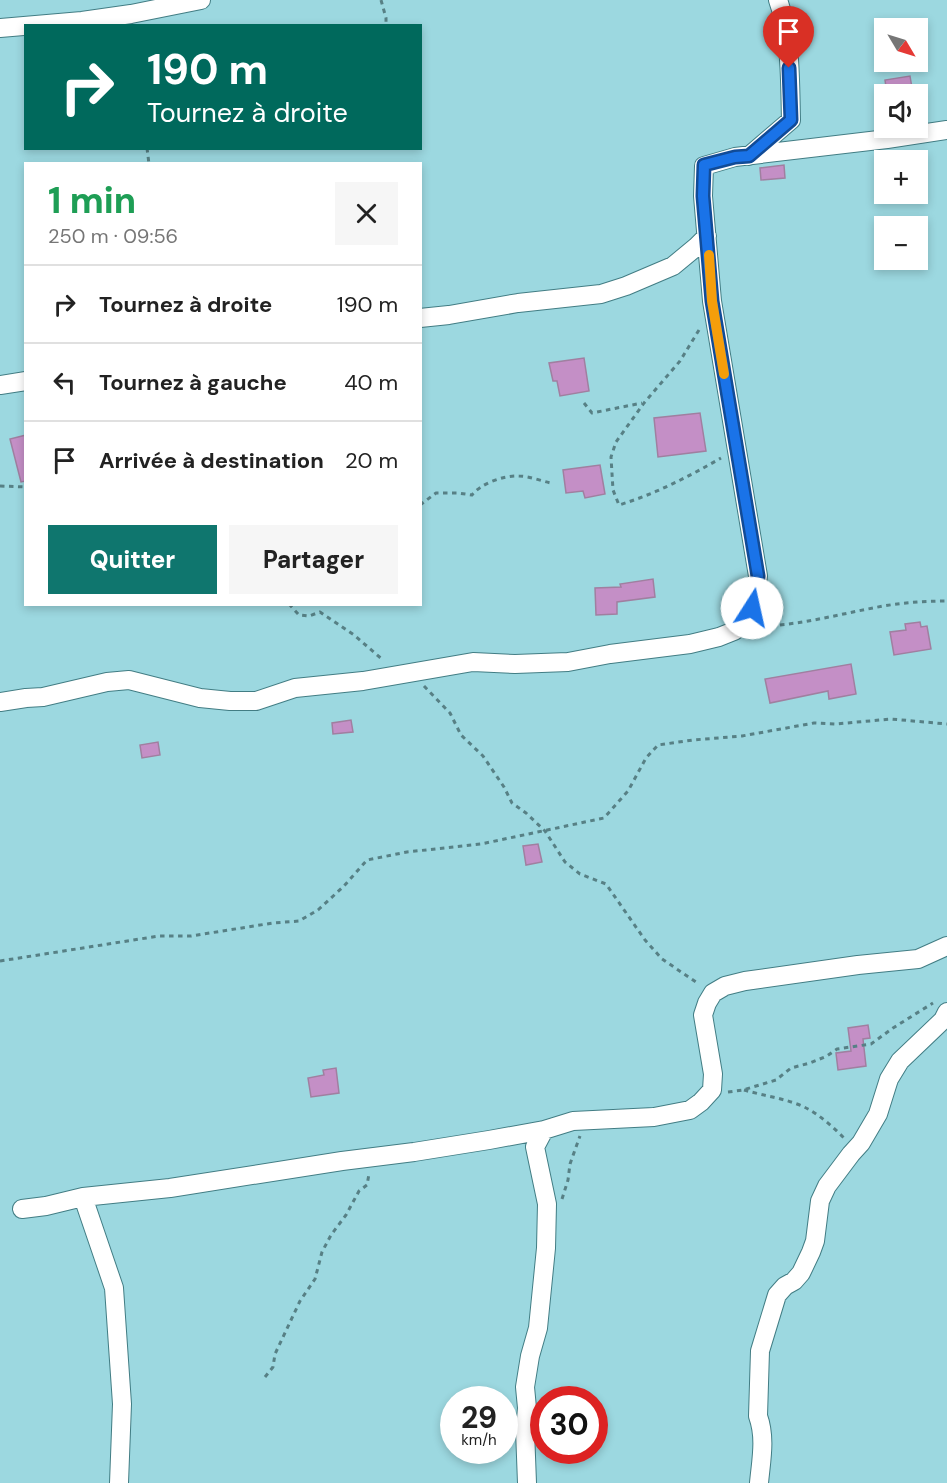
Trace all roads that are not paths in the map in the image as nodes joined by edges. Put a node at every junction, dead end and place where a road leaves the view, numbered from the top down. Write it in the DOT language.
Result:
graph roads {
  1 [pos="201,0"];
  2 [pos="778,0"];
  3 [pos="47,24"];
  4 [pos="24,26"];
  5 [pos="0,28"];
  6 [pos="947,130"];
  7 [pos="749,156"];
  8 [pos="707,236"];
  9 [pos="422,318"];
  10 [pos="24,381"];
  11 [pos="0,385"];
  12 [pos="0,702"];
  13 [pos="947,946"];
  14 [pos="941,1007"];
  15 [pos="544,1130"];
  16 [pos="83,1197"];
  17 [pos="22,1209"];
  18 [pos="119,1483"];
  19 [pos="527,1483"];
  20 [pos="759,1483"];
  1 -- 3 [label="street"];
  2 -- 7 [label="street"];
  4 -- 5 [label="street"];
  6 -- 7 [label="street"];
  7 -- 8 [label="street"];
  8 -- 9 [label="street"];
  8 -- 12 [label="street"];
  10 -- 11 [label="street"];
  13 -- 15 [label="street"];
  14 -- 20 [label="street"];
  15 -- 16 [label="street"];
  15 -- 19 [label="street"];
  16 -- 17 [label="street"];
  16 -- 18 [label="street"];
}
